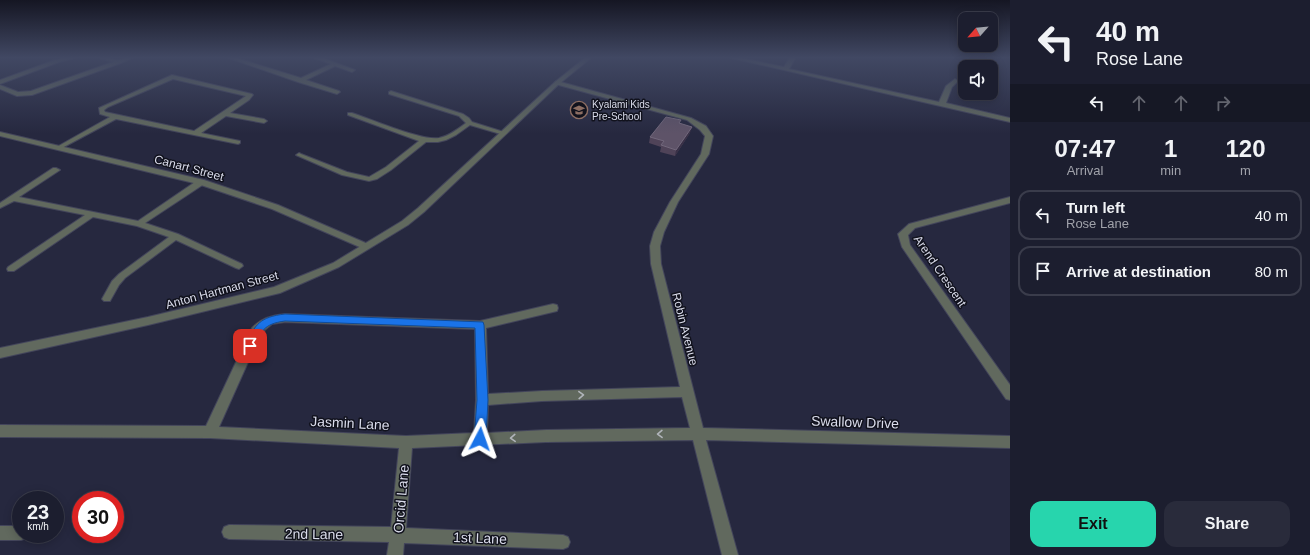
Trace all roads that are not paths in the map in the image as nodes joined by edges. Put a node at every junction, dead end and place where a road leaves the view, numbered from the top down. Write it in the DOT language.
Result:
graph roads {
  1 [pos="60,83"];
  2 [pos="159,83"];
  3 [pos="198,83"];
  4 [pos="306,83"];
  5 [pos="557,83"];
  6 [pos="848,83"];
  7 [pos="953,83"];
  8 [pos="0,87"];
  9 [pos="337,92"];
  10 [pos="391,93"];
  11 [pos="942,104"];
  12 [pos="226,114"];
  13 [pos="350,114"];
  14 [pos="115,117"];
  15 [pos="1010,120"];
  16 [pos="264,121"];
  17 [pos="469,123"];
  18 [pos="196,133"];
  19 [pos="504,133"];
  20 [pos="0,134"];
  21 [pos="424,140"];
  22 [pos="238,142"];
  23 [pos="58,148"];
  24 [pos="299,155"];
  25 [pos="56,170"];
  26 [pos="201,182"];
  27 [pos="12,198"];
  28 [pos="1010,200"];
  29 [pos="0,206"];
  30 [pos="92,214"];
  31 [pos="139,224"];
  32 [pos="175,236"];
  33 [pos="364,246"];
  34 [pos="239,266"];
  35 [pos="10,269"];
  36 [pos="107,299"];
  37 [pos="553,308"];
  38 [pos="480,325"];
  39 [pos="0,353"];
  40 [pos="687,392"];
  41 [pos="1010,395"];
  42 [pos="482,400"];
  43 [pos="0,431"];
  44 [pos="210,432"];
  45 [pos="699,434"];
  46 [pos="480,439"];
  47 [pos="406,442"];
  48 [pos="1010,442"];
  49 [pos="229,532"];
  50 [pos="0,533"];
  51 [pos="12,534"];
  52 [pos="398,535"];
  53 [pos="563,542"];
  54 [pos="395,555"];
  55 [pos="730,555"];
  1 -- 8 [label="lane"];
  2 -- 14 [label="lane"];
  3 -- 12 [label="lane"];
  4 -- 9 [label="lane"];
  5 -- 19 [label="street, Anton Hartman Street"];
  5 -- 40 [label="street, Robin Avenue"];
  6 -- 11 [label="street"];
  7 -- 11 [label="street"];
  10 -- 17 [label="lane"];
  11 -- 15 [label="street"];
  12 -- 16 [label="lane"];
  12 -- 18 [label="lane"];
  13 -- 21 [label="lane"];
  14 -- 18 [label="lane"];
  14 -- 23 [label="lane"];
  17 -- 19 [label="lane"];
  17 -- 21 [label="lane"];
  18 -- 22 [label="lane"];
  19 -- 33 [label="street, Anton Hartman Street"];
  20 -- 23 [label="street, Canart Street"];
  21 -- 24 [label="lane"];
  23 -- 26 [label="street, Canart Street"];
  25 -- 27 [label="lane"];
  26 -- 31 [label="lane"];
  26 -- 33 [label="street, Canart Street"];
  27 -- 29 [label="lane"];
  27 -- 30 [label="lane"];
  28 -- 41 [label="street, Arend Crescent"];
  30 -- 31 [label="lane"];
  30 -- 35 [label="lane"];
  31 -- 32 [label="lane"];
  32 -- 34 [label="lane"];
  32 -- 36 [label="lane"];
  33 -- 39 [label="street, Anton Hartman Street"];
  37 -- 38 [label="street"];
  38 -- 42 [label="street"];
  38 -- 44 [label="street"];
  42 -- 40 [label="street, one-way"];
  40 -- 45 [label="street, Robin Avenue"];
  42 -- 46 [label="street"];
  43 -- 44 [label="street, Jasmin Lane"];
  44 -- 47 [label="street, Jasmin Lane"];
  45 -- 46 [label="street, Jasmin Lane, one-way"];
  45 -- 48 [label="street, Swallow Drive"];
  45 -- 55 [label="street, Robin Avenue"];
  46 -- 47 [label="street, Jasmin Lane"];
  47 -- 52 [label="street, Orcid Lane"];
  49 -- 52 [label="street, 2nd Lane"];
  50 -- 51 [label="street"];
  52 -- 53 [label="street, 1st Lane"];
  52 -- 54 [label="street, Orcid Lane"];
}
